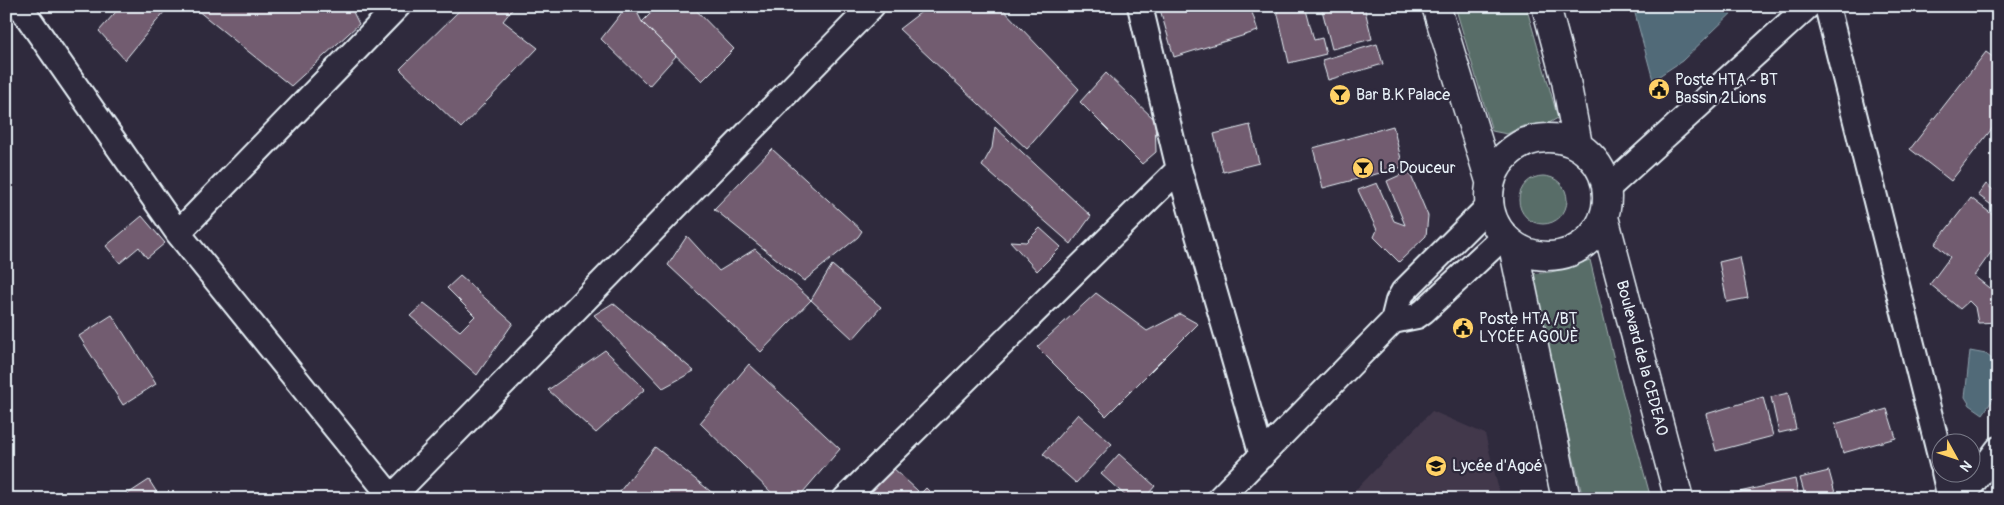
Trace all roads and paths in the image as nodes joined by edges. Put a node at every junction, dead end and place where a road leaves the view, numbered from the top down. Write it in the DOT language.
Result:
graph roads {
  1 [pos="20,6"];
  2 [pos="398,6"];
  3 [pos="872,6"];
  4 [pos="1140,6"];
  5 [pos="1436,6"];
  6 [pos="1546,6"];
  7 [pos="1808,6"];
  8 [pos="1827,6"];
  9 [pos="1578,145"];
  10 [pos="1178,169"];
  11 [pos="1608,188"];
  12 [pos="1489,194"];
  13 [pos="1604,217"];
  14 [pos="178,233"];
  15 [pos="1508,241"];
  16 [pos="1394,321"];
  17 [pos="1934,432"];
  18 [pos="1998,449"];
  19 [pos="1262,456"];
  20 [pos="1946,482"];
  21 [pos="392,498"];
  22 [pos="846,499"];
  23 [pos="1219,499"];
  24 [pos="1566,499"];
  25 [pos="1679,499"];
  26 [pos="1950,499"];
  27 [pos="1961,499"];
  1 -- 14 [label="street"];
  2 -- 14 [label="street"];
  3 -- 21 [label="street"];
  4 -- 10 [label="street"];
  5 -- 12 [label="main road"];
  6 -- 9 [label="main road"];
  7 -- 11 [label="street"];
  8 -- 17 [label="street"];
  9 -- 11 [label="main road"];
  9 -- 12 [label="main road"];
  10 -- 19 [label="street"];
  10 -- 22 [label="street"];
  11 -- 13 [label="main road"];
  12 -- 15 [label="main road"];
  12 -- 16 [label="street"];
  13 -- 15 [label="main road"];
  13 -- 25 [label="main road, Boulevard de la CEDEAO"];
  14 -- 21 [label="street"];
  15 -- 16 [label="street"];
  15 -- 24 [label="main road"];
  16 -- 19 [label="street"];
  18 -- 27 [label="street"];
  19 -- 23 [label="street"];
  20 -- 26 [label="street"];
}
